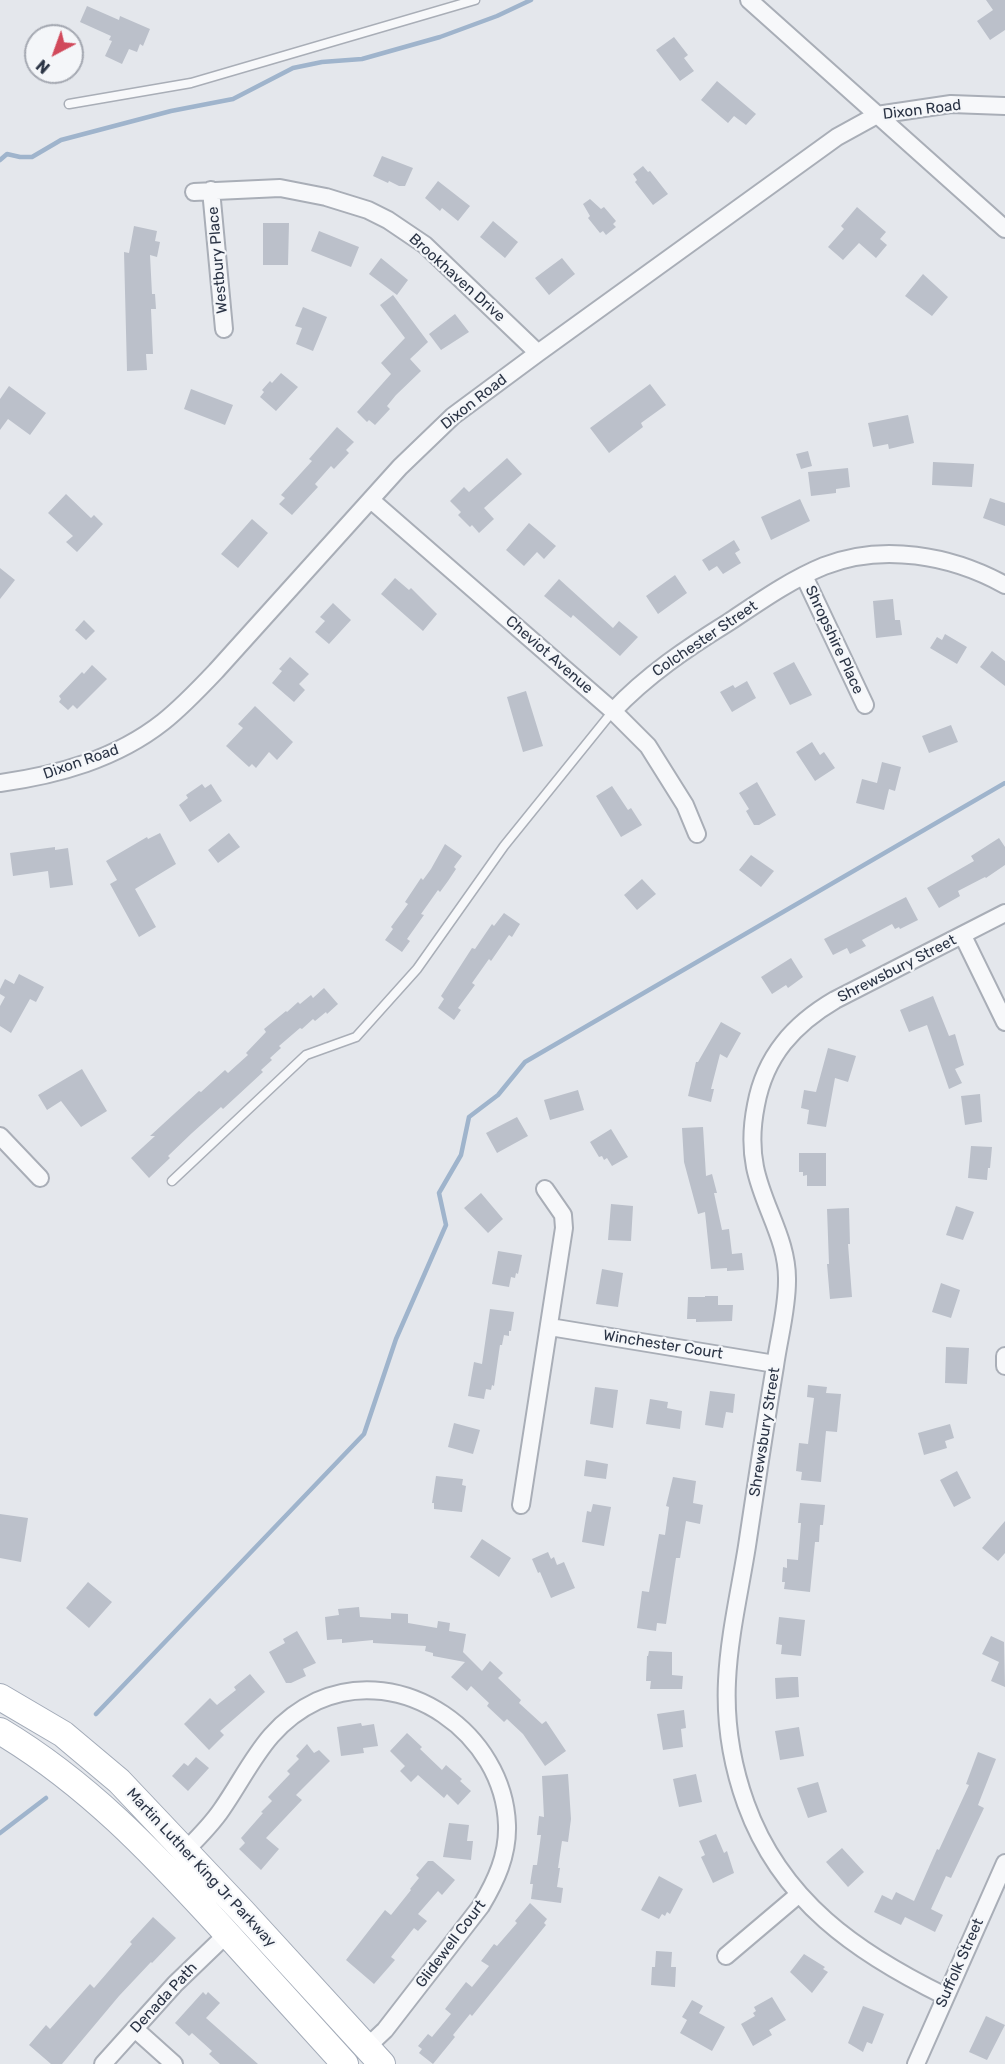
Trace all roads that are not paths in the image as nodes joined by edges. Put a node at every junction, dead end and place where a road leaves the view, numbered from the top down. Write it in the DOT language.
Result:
graph roads {
  1 [pos="475,0"];
  2 [pos="749,0"];
  3 [pos="69,104"];
  4 [pos="1005,106"];
  5 [pos="877,115"];
  6 [pos="211,190"];
  7 [pos="194,192"];
  8 [pos="1005,229"];
  9 [pos="224,329"];
  10 [pos="538,352"];
  11 [pos="371,500"];
  12 [pos="804,576"];
  13 [pos="1005,585"];
  14 [pos="865,705"];
  15 [pos="613,711"];
  16 [pos="0,783"];
  17 [pos="698,834"];
  18 [pos="1005,913"];
  19 [pos="963,936"];
  20 [pos="1005,1022"];
  21 [pos="0,1136"];
  22 [pos="40,1178"];
  23 [pos="172,1181"];
  24 [pos="545,1189"];
  25 [pos="550,1327"];
  26 [pos="1005,1356"];
  27 [pos="775,1364"];
  28 [pos="1005,1366"];
  29 [pos="522,1505"];
  30 [pos="0,1697"];
  31 [pos="0,1731"];
  32 [pos="186,1850"];
  33 [pos="1005,1863"];
  34 [pos="798,1895"];
  35 [pos="227,1934"];
  36 [pos="726,1956"];
  37 [pos="945,1996"];
  38 [pos="135,2029"];
  39 [pos="374,2056"];
  40 [pos="103,2064"];
  41 [pos="174,2064"];
  42 [pos="345,2064"];
  43 [pos="916,2064"];
  1 -- 3 [label="lane"];
  2 -- 5 [label="street"];
  4 -- 5 [label="street, Dixon Road"];
  5 -- 8 [label="street"];
  5 -- 10 [label="street, Dixon Road"];
  6 -- 7 [label="street, Brookhaven Drive"];
  6 -- 9 [label="street, Westbury Place"];
  6 -- 10 [label="street, Brookhaven Drive"];
  10 -- 11 [label="street, Dixon Road"];
  11 -- 15 [label="street, Cheviot Avenue"];
  11 -- 16 [label="street, Dixon Road"];
  12 -- 13 [label="street, Colchester Street"];
  12 -- 14 [label="street, Shropshire Place"];
  12 -- 15 [label="street, Colchester Street"];
  15 -- 17 [label="street, Cheviot Avenue"];
  15 -- 23 [label="lane"];
  18 -- 19 [label="street, Shrewsbury Street"];
  19 -- 20 [label="street"];
  19 -- 27 [label="street, Shrewsbury Street"];
  21 -- 22 [label="street"];
  24 -- 25 [label="street"];
  25 -- 27 [label="street, Winchester Court"];
  25 -- 29 [label="street"];
  26 -- 28 [label="street"];
  27 -- 34 [label="street, Shrewsbury Street"];
  30 -- 32 [label="main road, Martin Luther King Jr Parkway"];
  31 -- 35 [label="main road, Martin Luther King Jr Parkway"];
  32 -- 39 [label="main road, Martin Luther King Jr Parkway"];
  32 -- 39 [label="street, Glidewell Court"];
  33 -- 37 [label="street, Suffolk Street"];
  34 -- 36 [label="street"];
  34 -- 37 [label="street, Shrewsbury Street"];
  35 -- 38 [label="street, Denada Path"];
  35 -- 42 [label="main road, Martin Luther King Jr Parkway"];
  37 -- 43 [label="street, Suffolk Street"];
  38 -- 40 [label="street, Denada Path"];
  38 -- 41 [label="street"];
}
